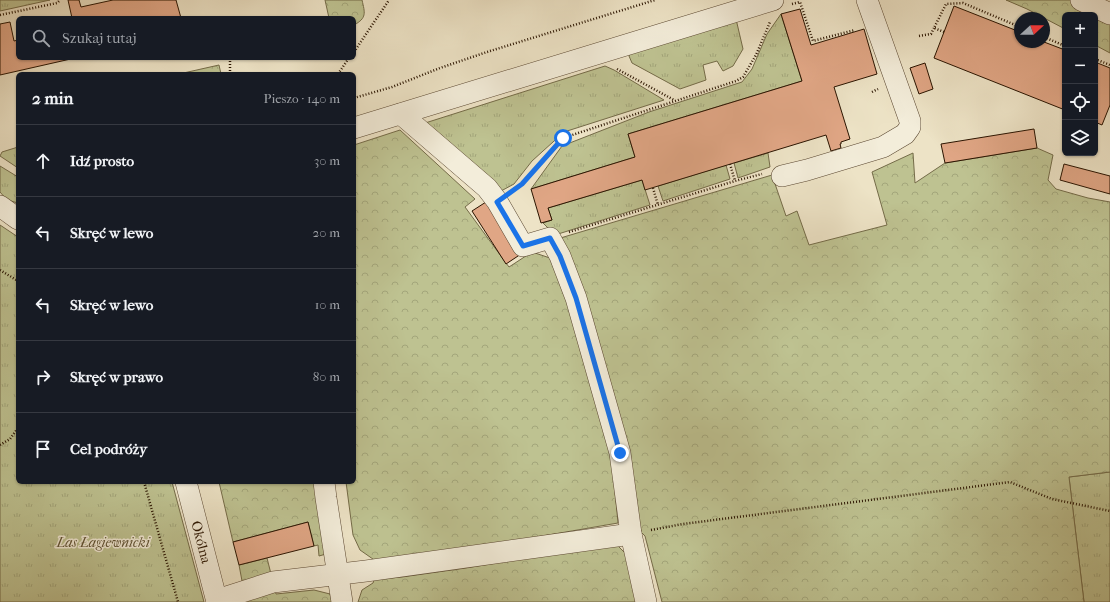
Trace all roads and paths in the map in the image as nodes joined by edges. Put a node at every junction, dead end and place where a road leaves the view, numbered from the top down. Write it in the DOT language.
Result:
graph roads {
  1 [pos="60,0"];
  2 [pos="389,0"];
  3 [pos="655,0"];
  4 [pos="867,0"];
  5 [pos="1081,0"];
  6 [pos="778,7"];
  7 [pos="1110,14"];
  8 [pos="0,15"];
  9 [pos="1014,24"];
  10 [pos="934,28"];
  11 [pos="859,29"];
  12 [pos="944,32"];
  13 [pos="919,36"];
  14 [pos="1050,40"];
  15 [pos="1062,45"];
  16 [pos="356,49"];
  17 [pos="230,60"];
  18 [pos="348,60"];
  19 [pos="1098,60"];
  20 [pos="1110,65"];
  21 [pos="230,72"];
  22 [pos="339,72"];
  23 [pos="884,88"];
  24 [pos="872,92"];
  25 [pos="356,97"];
  26 [pos="401,114"];
  27 [pos="356,127"];
  28 [pos="730,164"];
  29 [pos="782,176"];
  30 [pos="735,181"];
  31 [pos="653,188"];
  32 [pos="497,202"];
  33 [pos="658,205"];
  34 [pos="0,206"];
  35 [pos="16,217"];
  36 [pos="550,238"];
  37 [pos="0,270"];
  38 [pos="16,280"];
  39 [pos="16,431"];
  40 [pos="0,445"];
  41 [pos="145,484"];
  42 [pos="187,484"];
  43 [pos="324,484"];
  44 [pos="1110,511"];
  45 [pos="631,534"];
  46 [pos="337,575"];
  47 [pos="217,601"];
  48 [pos="178,602"];
  49 [pos="342,602"];
  50 [pos="646,602"];
  1 -- 8 [label="path"];
  2 -- 16 [label="path"];
  3 -- 25 [label="path"];
  4 -- 29 [label="street"];
  5 -- 7 [label="street"];
  6 -- 11 [label="path"];
  6 -- 26 [label="street"];
  6 -- 32 [label="path"];
  9 -- 10 [label="path"];
  10 -- 12 [label="path"];
  10 -- 13 [label="path"];
  14 -- 15 [label="path"];
  17 -- 21 [label="path"];
  18 -- 22 [label="path"];
  19 -- 20 [label="path"];
  23 -- 24 [label="path"];
  26 -- 27 [label="street"];
  26 -- 32 [label="street"];
  28 -- 30 [label="path"];
  29 -- 30 [label="path"];
  30 -- 33 [label="path"];
  31 -- 33 [label="path"];
  32 -- 36 [label="street"];
  33 -- 36 [label="path"];
  34 -- 35 [label="street"];
  36 -- 45 [label="street"];
  37 -- 38 [label="path"];
  39 -- 40 [label="path"];
  41 -- 48 [label="path"];
  42 -- 47 [label="street, Okólna"];
  43 -- 46 [label="street"];
  44 -- 45 [label="path"];
  45 -- 46 [label="street"];
  45 -- 50 [label="street"];
  46 -- 47 [label="street"];
  46 -- 49 [label="street"];
}
